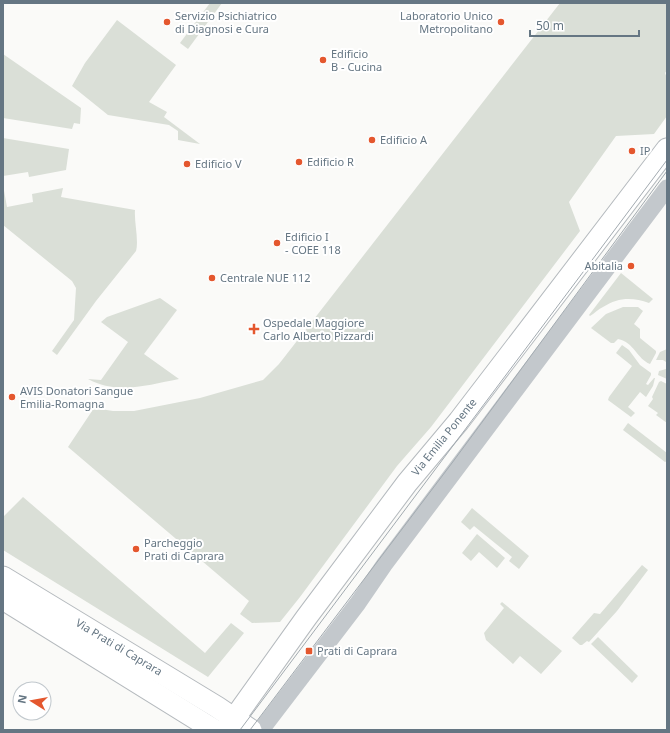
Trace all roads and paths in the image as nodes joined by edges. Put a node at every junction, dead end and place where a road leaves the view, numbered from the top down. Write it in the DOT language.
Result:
graph roads {
  1 [pos="667,149"];
  2 [pos="667,188"];
  3 [pos="3,577"];
  4 [pos="3,599"];
  5 [pos="237,726"];
  6 [pos="214,730"];
  7 [pos="261,730"];
  1 -- 5 [label="main road, Via Emilia Ponente"];
  2 -- 7 [label="street"];
  3 -- 5 [label="main road, Via Prati di Caprara"];
  4 -- 6 [label="main road, Via Prati di Caprara"];
}
